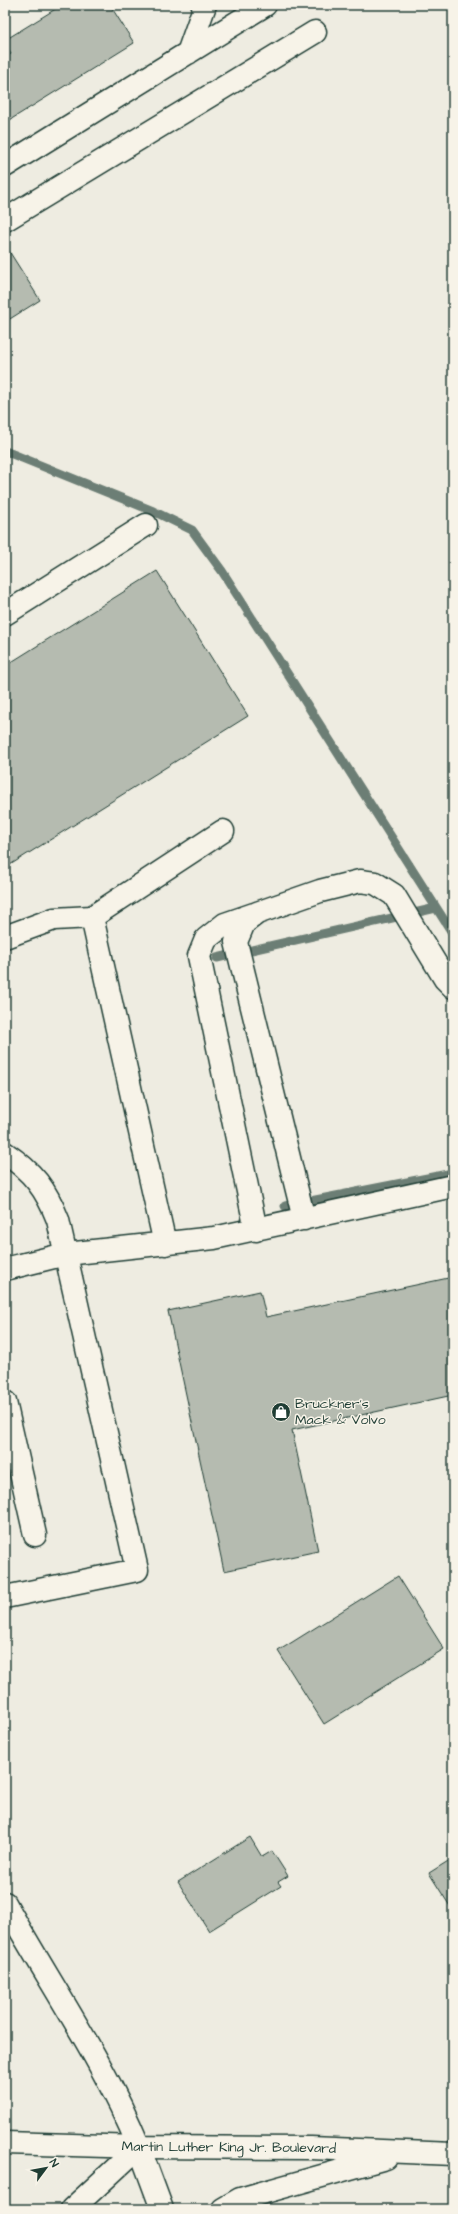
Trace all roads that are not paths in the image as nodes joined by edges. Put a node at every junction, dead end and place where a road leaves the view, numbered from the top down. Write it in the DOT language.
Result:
graph roads {
  1 [pos="205,5"];
  2 [pos="265,5"];
  3 [pos="315,32"];
  4 [pos="188,53"];
  5 [pos="5,166"];
  6 [pos="5,220"];
  7 [pos="146,525"];
  8 [pos="5,614"];
  9 [pos="223,832"];
  10 [pos="257,913"];
  11 [pos="92,917"];
  12 [pos="5,937"];
  13 [pos="453,987"];
  14 [pos="5,1153"];
  15 [pos="453,1186"];
  16 [pos="304,1219"];
  17 [pos="256,1230"];
  18 [pos="165,1244"];
  19 [pos="66,1254"];
  20 [pos="5,1268"];
  21 [pos="5,1402"];
  22 [pos="36,1536"];
  23 [pos="5,1597"];
  24 [pos="5,1903"];
  25 [pos="5,2144"];
  26 [pos="139,2148"];
  27 [pos="406,2152"];
  28 [pos="453,2154"];
  29 [pos="72,2209"];
  30 [pos="162,2209"];
  31 [pos="223,2209"];
  1 -- 4 [label="main road"];
  2 -- 4 [label="main road"];
  3 -- 6 [label="main road"];
  4 -- 5 [label="main road"];
  7 -- 8 [label="main road"];
  9 -- 11 [label="main road"];
  10 -- 13 [label="main road"];
  10 -- 16 [label="main road"];
  10 -- 17 [label="main road"];
  11 -- 12 [label="main road"];
  11 -- 18 [label="main road"];
  14 -- 19 [label="main road"];
  15 -- 16 [label="main road"];
  16 -- 17 [label="main road"];
  17 -- 18 [label="main road"];
  18 -- 19 [label="main road"];
  19 -- 20 [label="main road"];
  19 -- 23 [label="main road"];
  21 -- 22 [label="main road"];
  24 -- 26 [label="main road"];
  25 -- 26 [label="main road, Martin Luther King Jr. Boulevard"];
  26 -- 27 [label="main road, Martin Luther King Jr. Boulevard"];
  26 -- 29 [label="main road"];
  26 -- 30 [label="main road"];
  27 -- 28 [label="main road, Martin Luther King Jr. Boulevard"];
  27 -- 31 [label="main road"];
}
